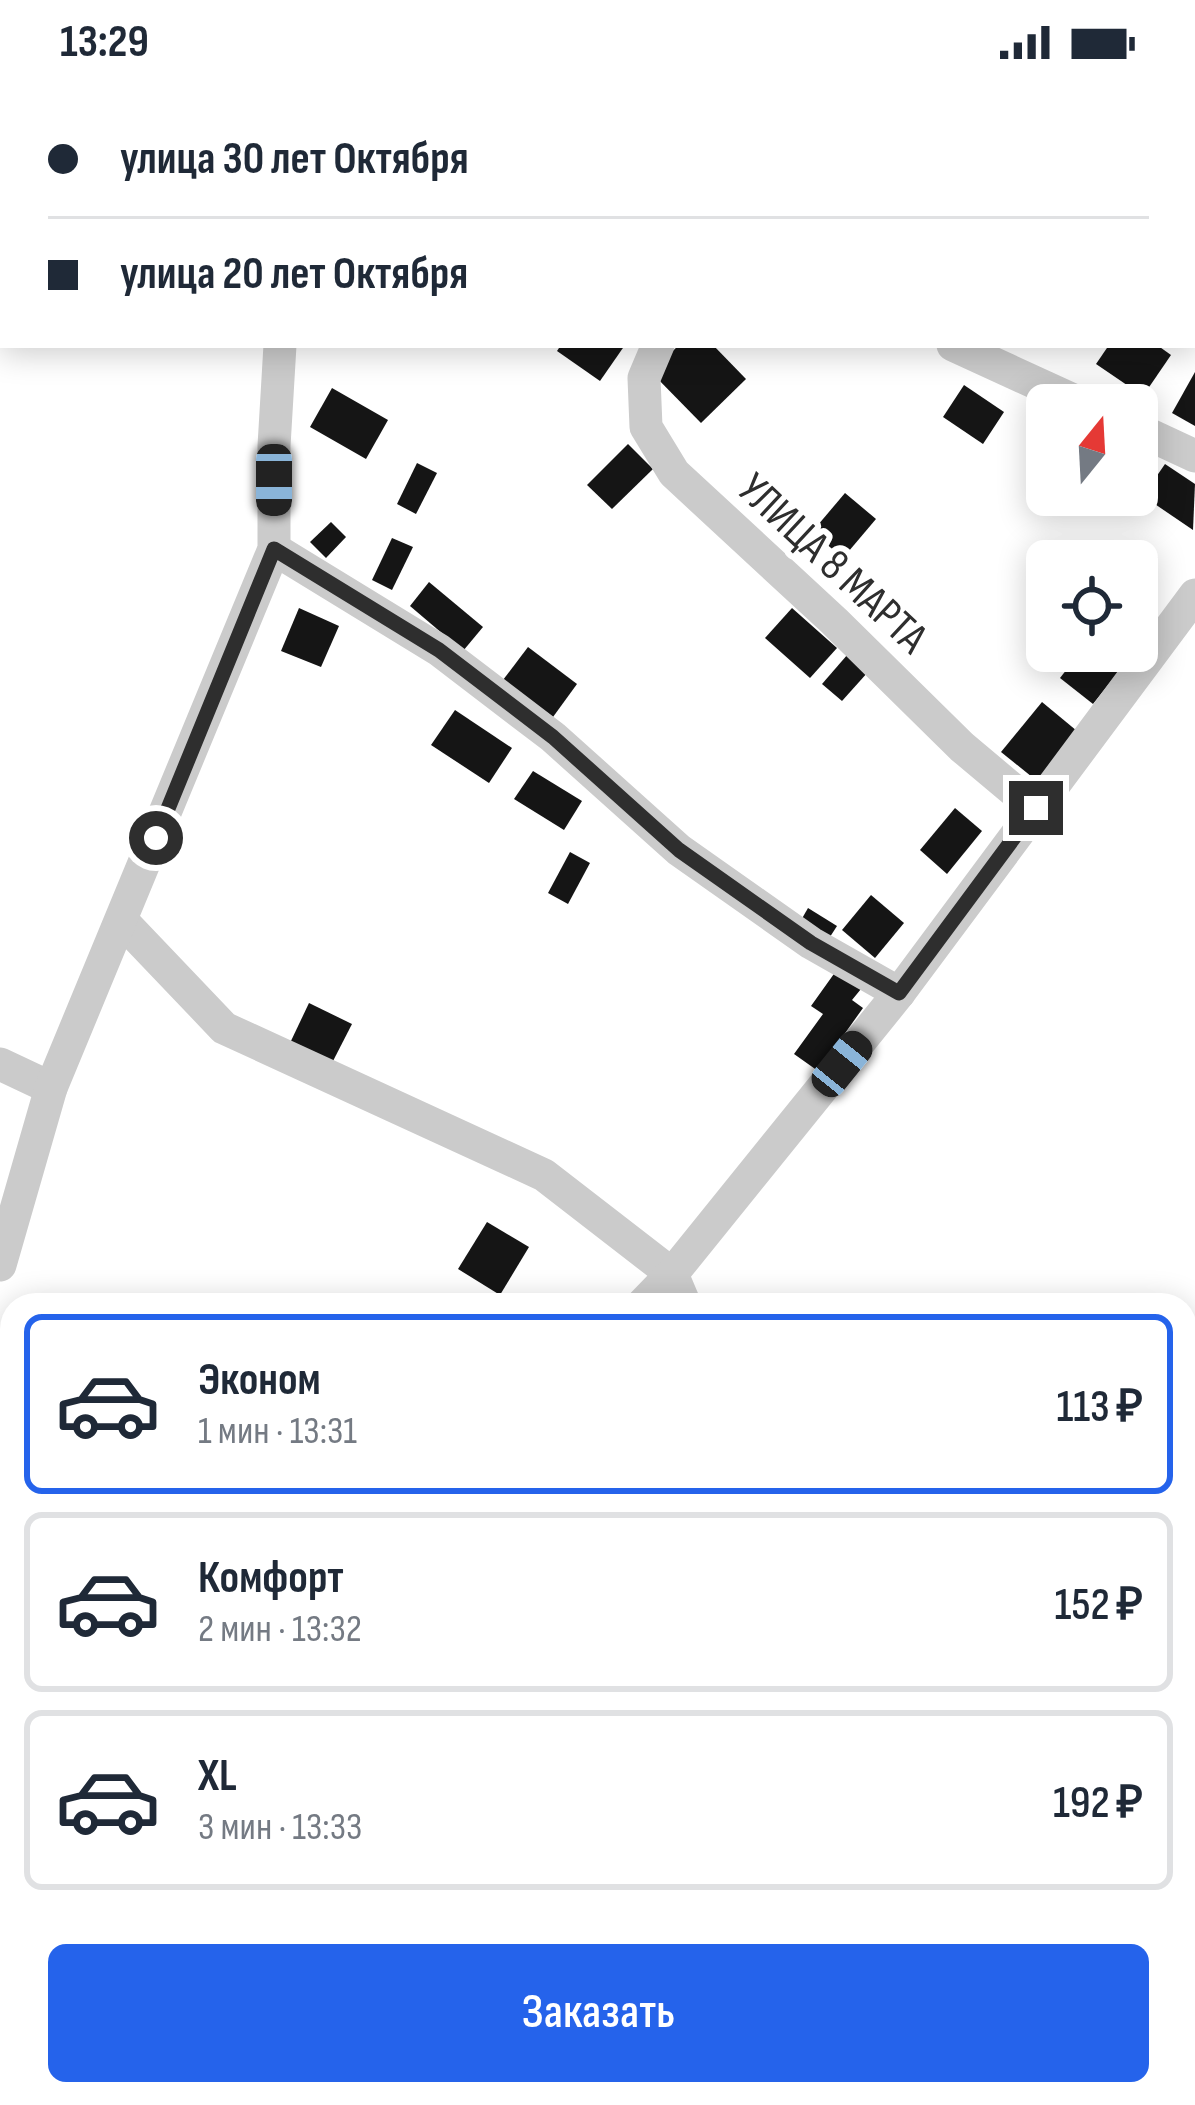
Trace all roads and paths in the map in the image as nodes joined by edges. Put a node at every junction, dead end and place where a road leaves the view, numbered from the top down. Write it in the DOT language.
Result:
graph roads {
  1 [pos="280,348"];
  2 [pos="657,348"];
  3 [pos="960,348"];
  4 [pos="1038,384"];
  5 [pos="1158,439"];
  6 [pos="1195,456"];
  7 [pos="274,549"];
  8 [pos="1195,595"];
  9 [pos="1036,808"];
  10 [pos="122,921"];
  11 [pos="899,993"];
  12 [pos="0,1064"];
  13 [pos="51,1088"];
  14 [pos="0,1265"];
  15 [pos="678,1290"];
  1 -- 7 [label="street"];
  2 -- 9 [label="street, УЛИЦА 8 МАРТА"];
  3 -- 4 [label="street"];
  5 -- 6 [label="street"];
  7 -- 10 [label="street"];
  7 -- 11 [label="street"];
  8 -- 9 [label="street"];
  9 -- 11 [label="street"];
  10 -- 13 [label="street"];
  10 -- 15 [label="street"];
  11 -- 15 [label="street"];
  12 -- 13 [label="street"];
  13 -- 14 [label="street"];
}
